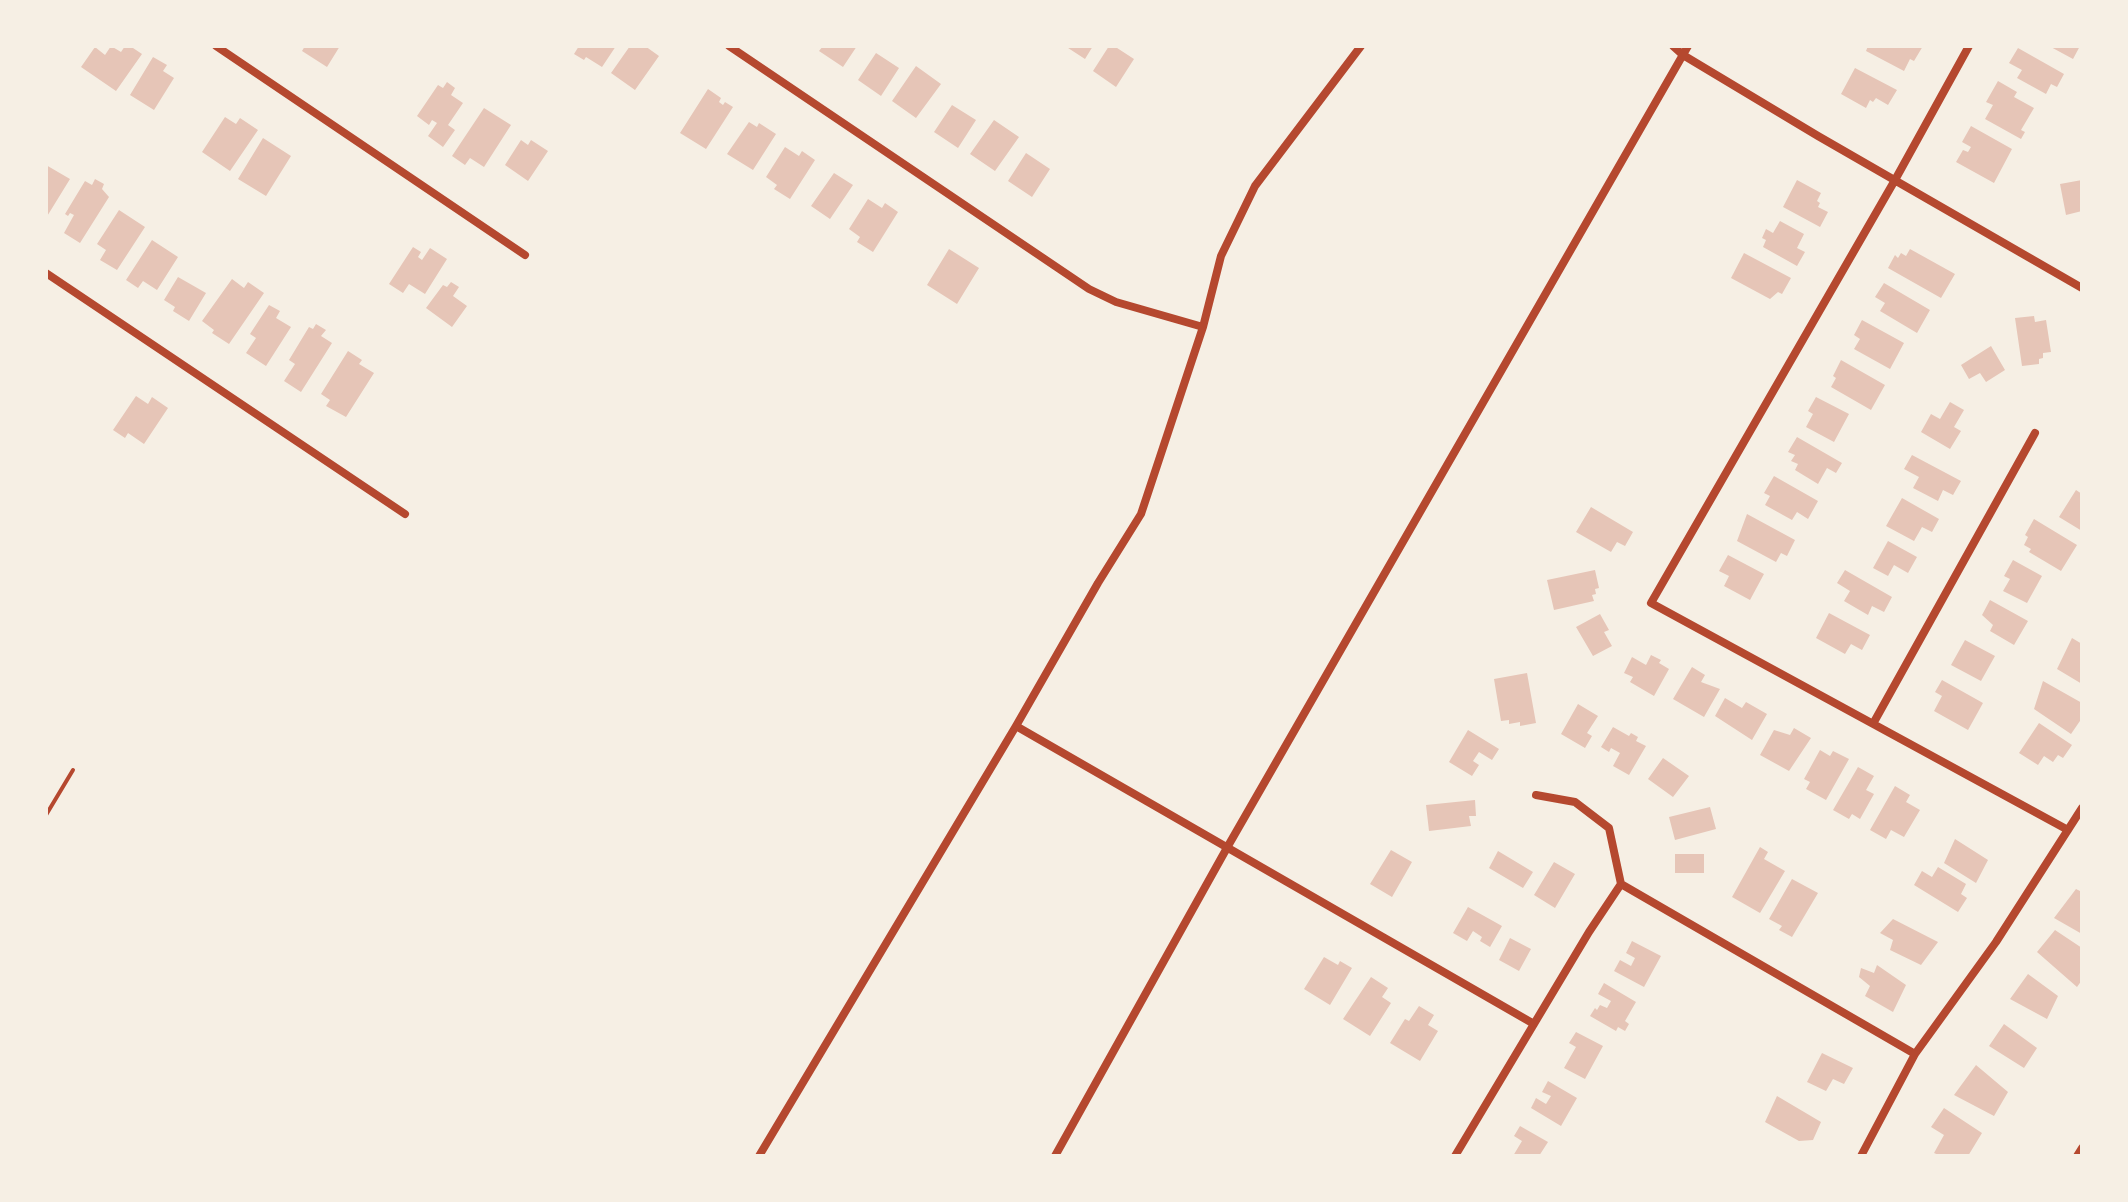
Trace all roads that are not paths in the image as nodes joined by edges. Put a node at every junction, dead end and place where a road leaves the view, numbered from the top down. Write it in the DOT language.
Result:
graph roads {
  1 [pos="216,46"];
  2 [pos="729,46"];
  3 [pos="1361,46"];
  4 [pos="1673,46"];
  5 [pos="1969,46"];
  6 [pos="1685,50"];
  7 [pos="1895,180"];
  8 [pos="525,255"];
  9 [pos="46,273"];
  10 [pos="2082,288"];
  11 [pos="1203,327"];
  12 [pos="2035,433"];
  13 [pos="405,514"];
  14 [pos="1874,722"];
  15 [pos="1016,726"];
  16 [pos="73,770"];
  17 [pos="1536,795"];
  18 [pos="2082,808"];
  19 [pos="46,815"];
  20 [pos="2068,830"];
  21 [pos="1228,846"];
  22 [pos="1621,884"];
  23 [pos="1534,1024"];
  24 [pos="1915,1054"];
  25 [pos="2082,1148"];
  26 [pos="759,1156"];
  27 [pos="1055,1156"];
  28 [pos="1455,1156"];
  29 [pos="1861,1156"];
  30 [pos="2077,1156"];
  1 -- 8 [label="street"];
  2 -- 11 [label="street"];
  3 -- 11 [label="street"];
  4 -- 6 [label="street"];
  5 -- 7 [label="street"];
  6 -- 7 [label="street"];
  6 -- 21 [label="street"];
  7 -- 10 [label="street"];
  7 -- 14 [label="street"];
  9 -- 13 [label="street"];
  11 -- 15 [label="street"];
  12 -- 14 [label="street"];
  14 -- 20 [label="street"];
  15 -- 21 [label="street"];
  15 -- 26 [label="street"];
  16 -- 19 [label="lane"];
  17 -- 22 [label="street"];
  18 -- 20 [label="street"];
  20 -- 24 [label="street"];
  21 -- 23 [label="street"];
  21 -- 27 [label="street"];
  22 -- 23 [label="street"];
  22 -- 24 [label="street"];
  23 -- 28 [label="street"];
  24 -- 29 [label="street"];
  25 -- 30 [label="street"];
}
